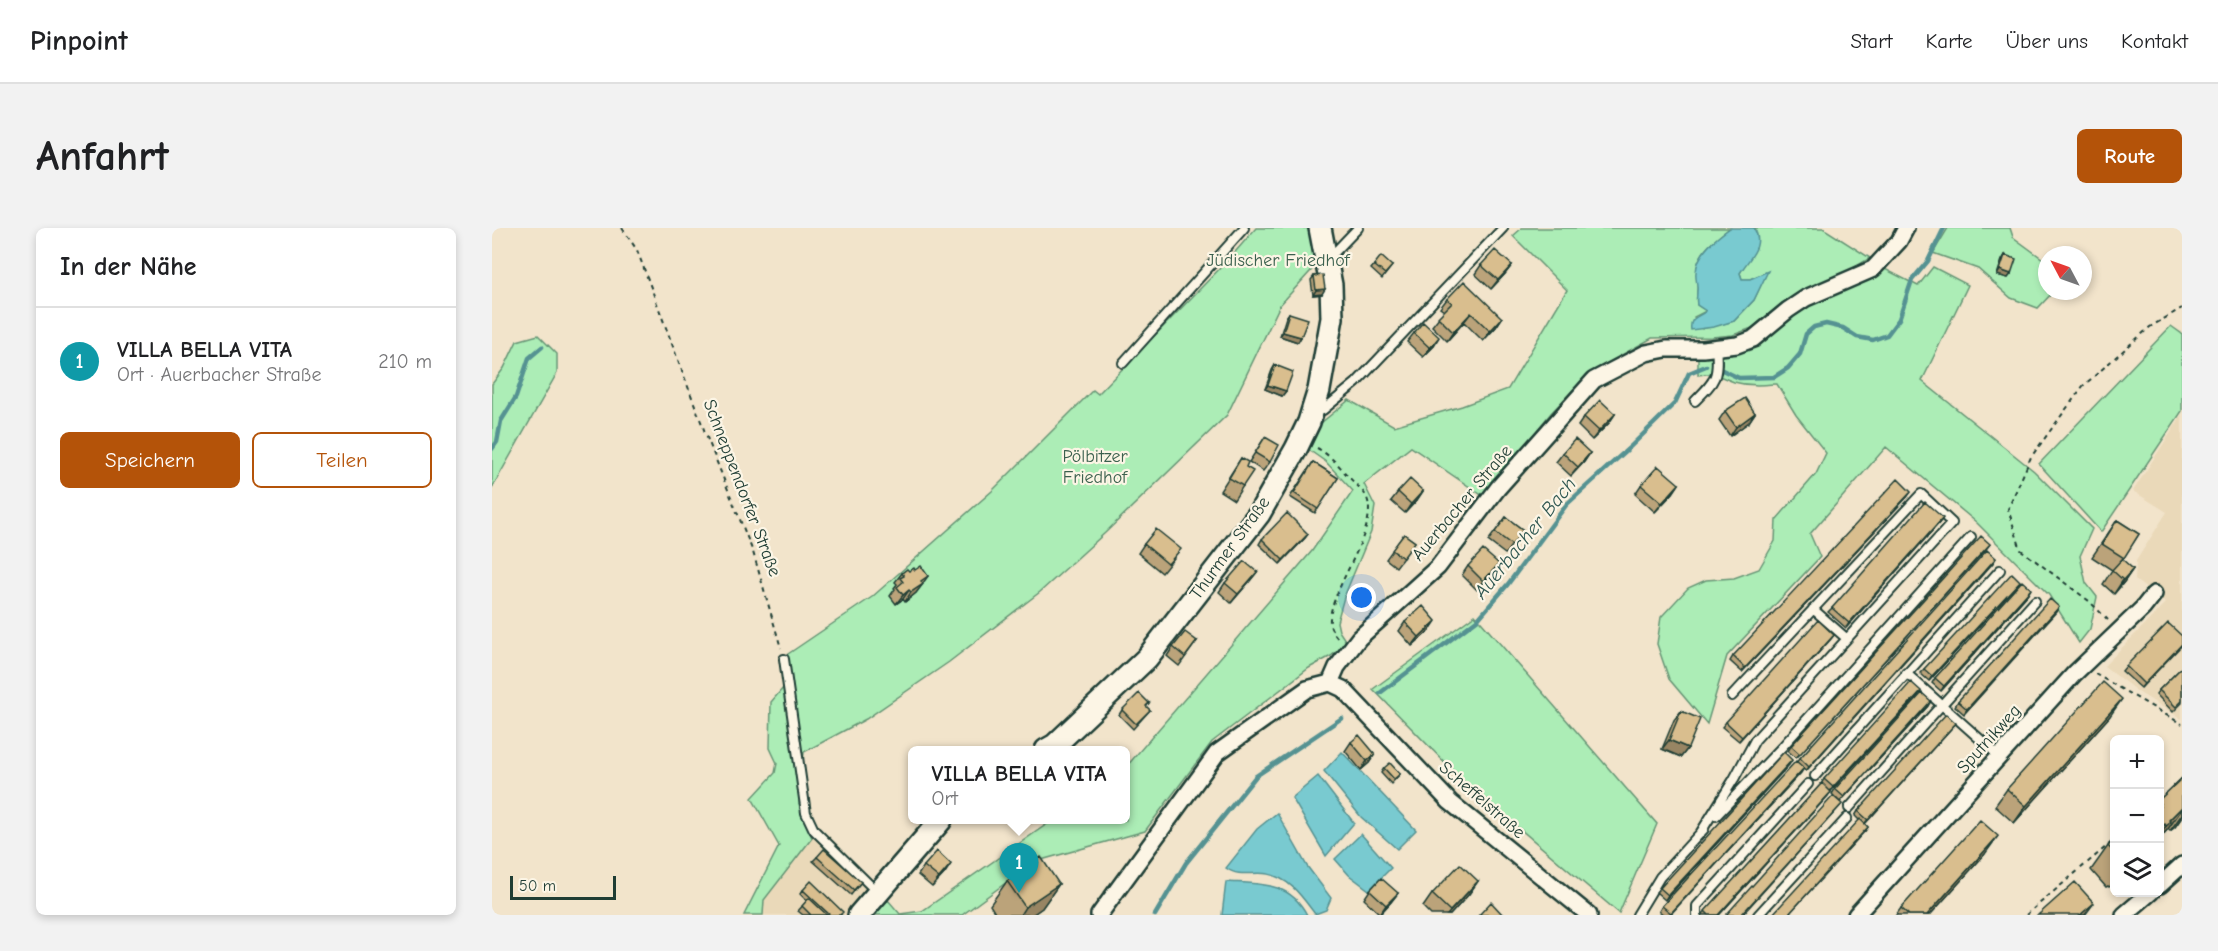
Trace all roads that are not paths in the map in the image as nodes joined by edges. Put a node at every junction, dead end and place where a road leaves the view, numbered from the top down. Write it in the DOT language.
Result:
graph roads {
  1 [pos="1244,228"];
  2 [pos="1320,228"];
  3 [pos="1358,228"];
  4 [pos="1503,228"];
  5 [pos="1902,234"];
  6 [pos="1326,256"];
  7 [pos="1716,347"];
  8 [pos="1123,363"];
  9 [pos="1695,401"];
  10 [pos="1313,410"];
  11 [pos="1971,537"];
  12 [pos="2000,570"];
  13 [pos="2154,594"];
  14 [pos="2035,601"];
  15 [pos="1814,609"];
  16 [pos="1846,638"];
  17 [pos="784,659"];
  18 [pos="1906,673"];
  19 [pos="1330,684"];
  20 [pos="1732,696"];
  21 [pos="1942,705"];
  22 [pos="1054,746"];
  23 [pos="2000,757"];
  24 [pos="1815,776"];
  25 [pos="1808,784"];
  26 [pos="1849,808"];
  27 [pos="1847,818"];
  28 [pos="937,824"];
  29 [pos="1701,832"];
  30 [pos="2182,865"];
  31 [pos="2164,881"];
  32 [pos="878,893"];
  33 [pos="2147,897"];
  34 [pos="2134,912"];
  35 [pos="859,915"];
  36 [pos="1099,915"];
  37 [pos="1589,915"];
  38 [pos="1637,915"];
  39 [pos="1697,915"];
  40 [pos="1758,915"];
  41 [pos="1856,915"];
  1 -- 8 [label="lane"];
  2 -- 6 [label="street, Thurmer Straße"];
  3 -- 6 [label="lane"];
  4 -- 10 [label="lane"];
  5 -- 7 [label="street, Auerbacher Straße"];
  6 -- 10 [label="street, Thurmer Straße"];
  7 -- 9 [label="lane"];
  7 -- 19 [label="street, Auerbacher Straße"];
  10 -- 22 [label="street, Thurmer Straße"];
  11 -- 29 [label="lane"];
  12 -- 18 [label="lane"];
  13 -- 23 [label="street, Sputnikweg"];
  14 -- 21 [label="lane"];
  15 -- 16 [label="lane"];
  15 -- 16 [label="lane"];
  15 -- 20 [label="lane"];
  16 -- 29 [label="lane"];
  17 -- 32 [label="lane"];
  18 -- 21 [label="lane"];
  18 -- 24 [label="lane"];
  19 -- 36 [label="street"];
  19 -- 37 [label="street, Scheffelstraße"];
  21 -- 23 [label="lane"];
  21 -- 26 [label="lane"];
  23 -- 41 [label="street, Sputnikweg"];
  25 -- 39 [label="lane"];
  27 -- 40 [label="lane"];
  28 -- 32 [label="street"];
  29 -- 38 [label="lane"];
  30 -- 31 [label="street"];
  32 -- 35 [label="street"];
  33 -- 34 [label="street"];
}
